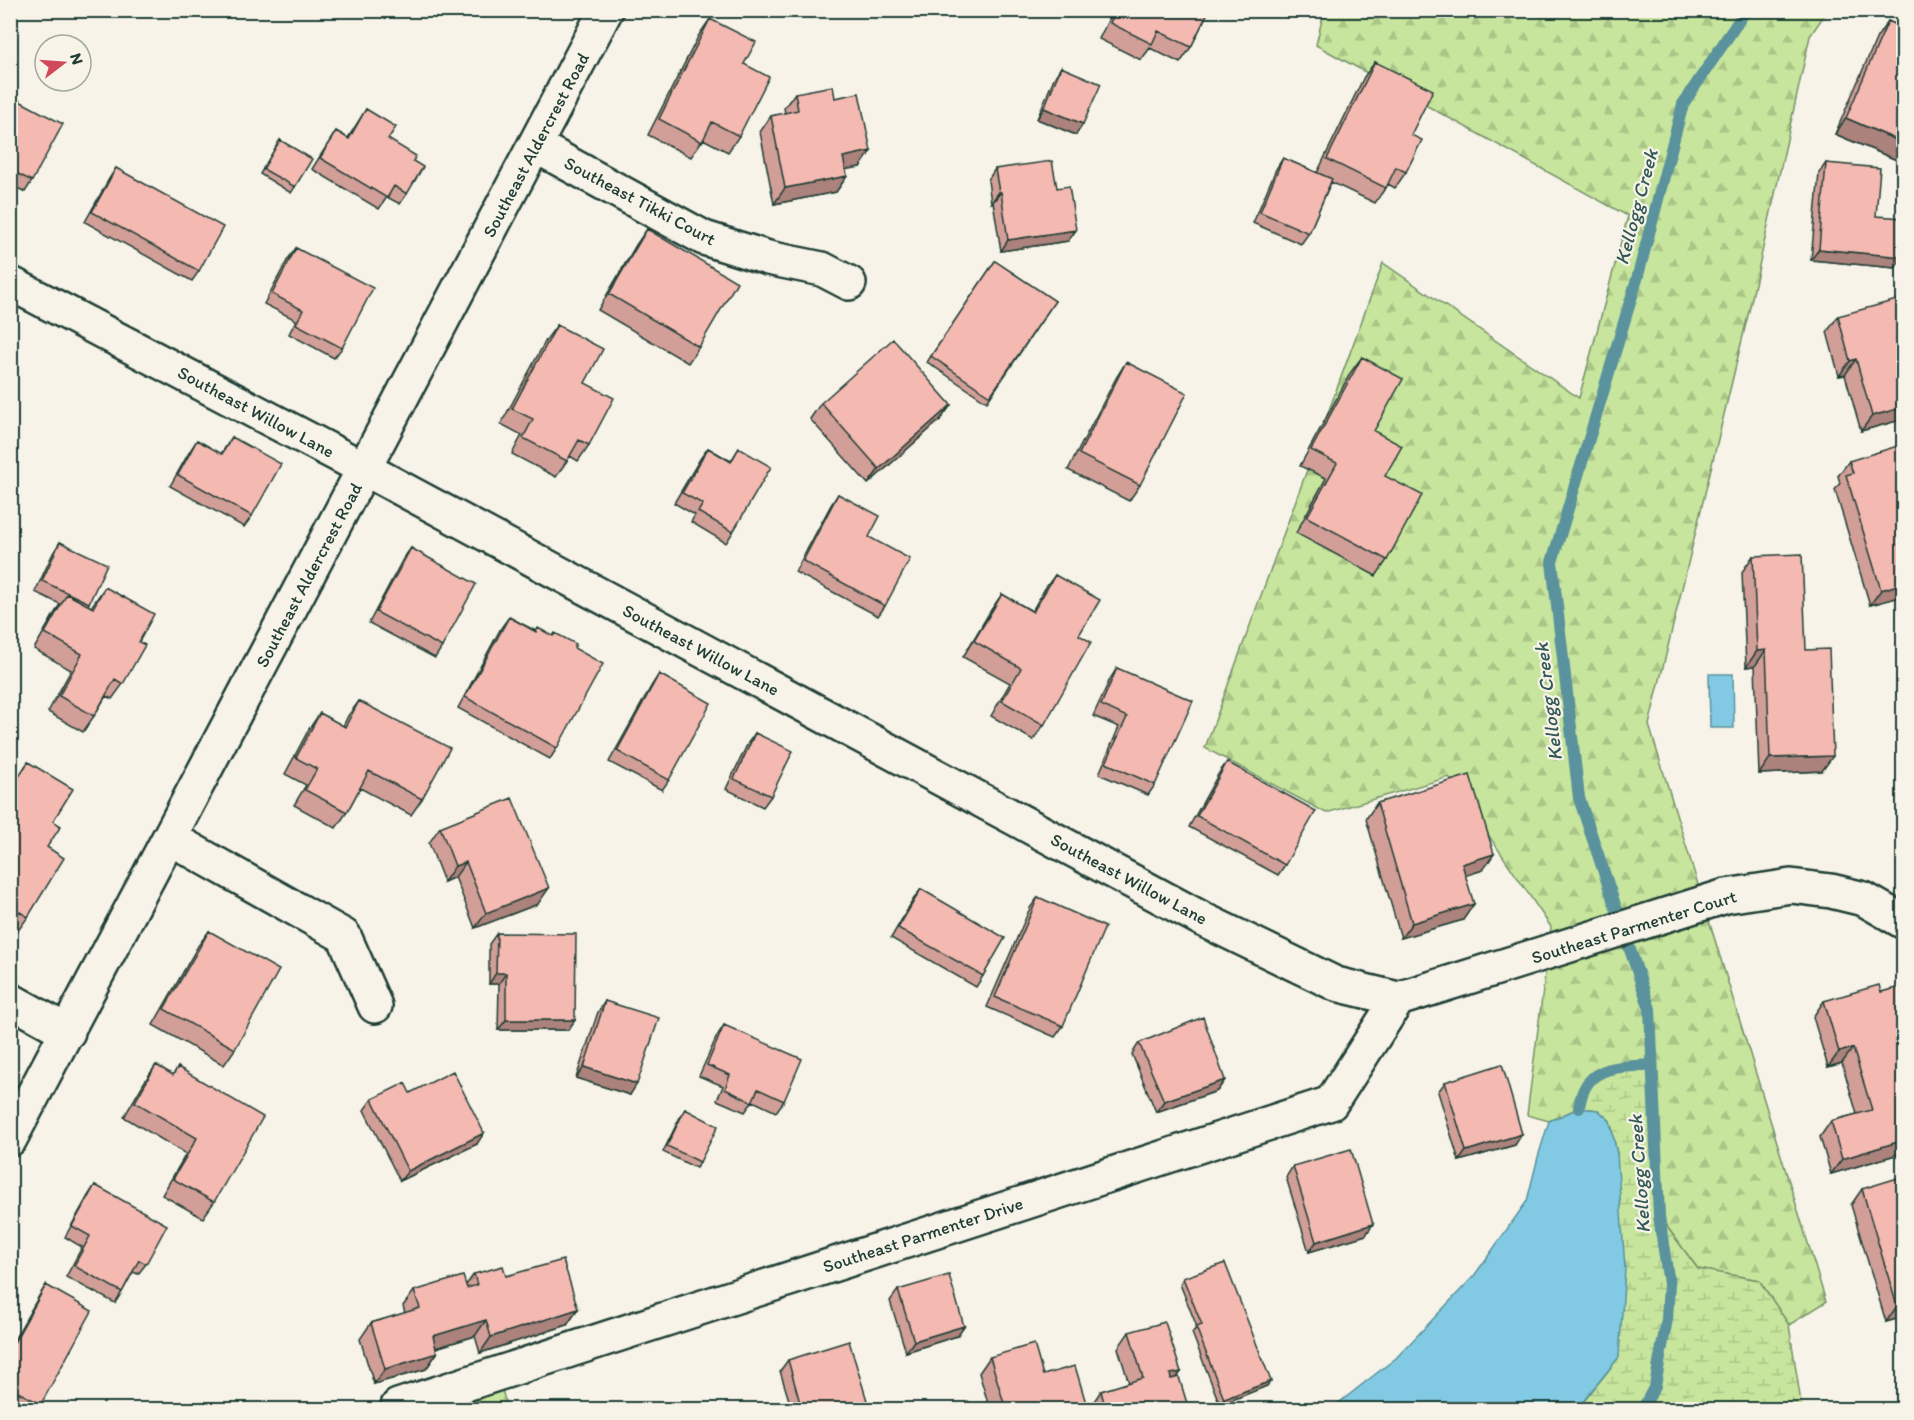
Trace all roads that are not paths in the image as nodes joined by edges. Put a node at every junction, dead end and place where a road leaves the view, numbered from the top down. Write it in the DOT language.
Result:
graph roads {
  1 [pos="606,10"];
  2 [pos="536,146"];
  3 [pos="10,283"];
  4 [pos="849,283"];
  5 [pos="365,469"];
  6 [pos="170,838"];
  7 [pos="1904,922"];
  8 [pos="1398,999"];
  9 [pos="10,1000"];
  10 [pos="375,1006"];
  11 [pos="68,1032"];
  12 [pos="10,1139"];
  13 [pos="398,1406"];
  1 -- 2 [label="street, Southeast Aldercrest Road"];
  2 -- 4 [label="street, Southeast Tikki Court"];
  2 -- 5 [label="street, Southeast Aldercrest Road"];
  3 -- 5 [label="street, Southeast Willow Lane"];
  5 -- 6 [label="street, Southeast Aldercrest Road"];
  5 -- 8 [label="street, Southeast Willow Lane"];
  6 -- 10 [label="street"];
  6 -- 11 [label="street, Southeast Aldercrest Road"];
  7 -- 8 [label="street, Southeast Parmenter Court"];
  8 -- 13 [label="street, Southeast Parmenter Drive"];
  9 -- 11 [label="street"];
  11 -- 12 [label="street, Southeast Aldercrest Road"];
}
